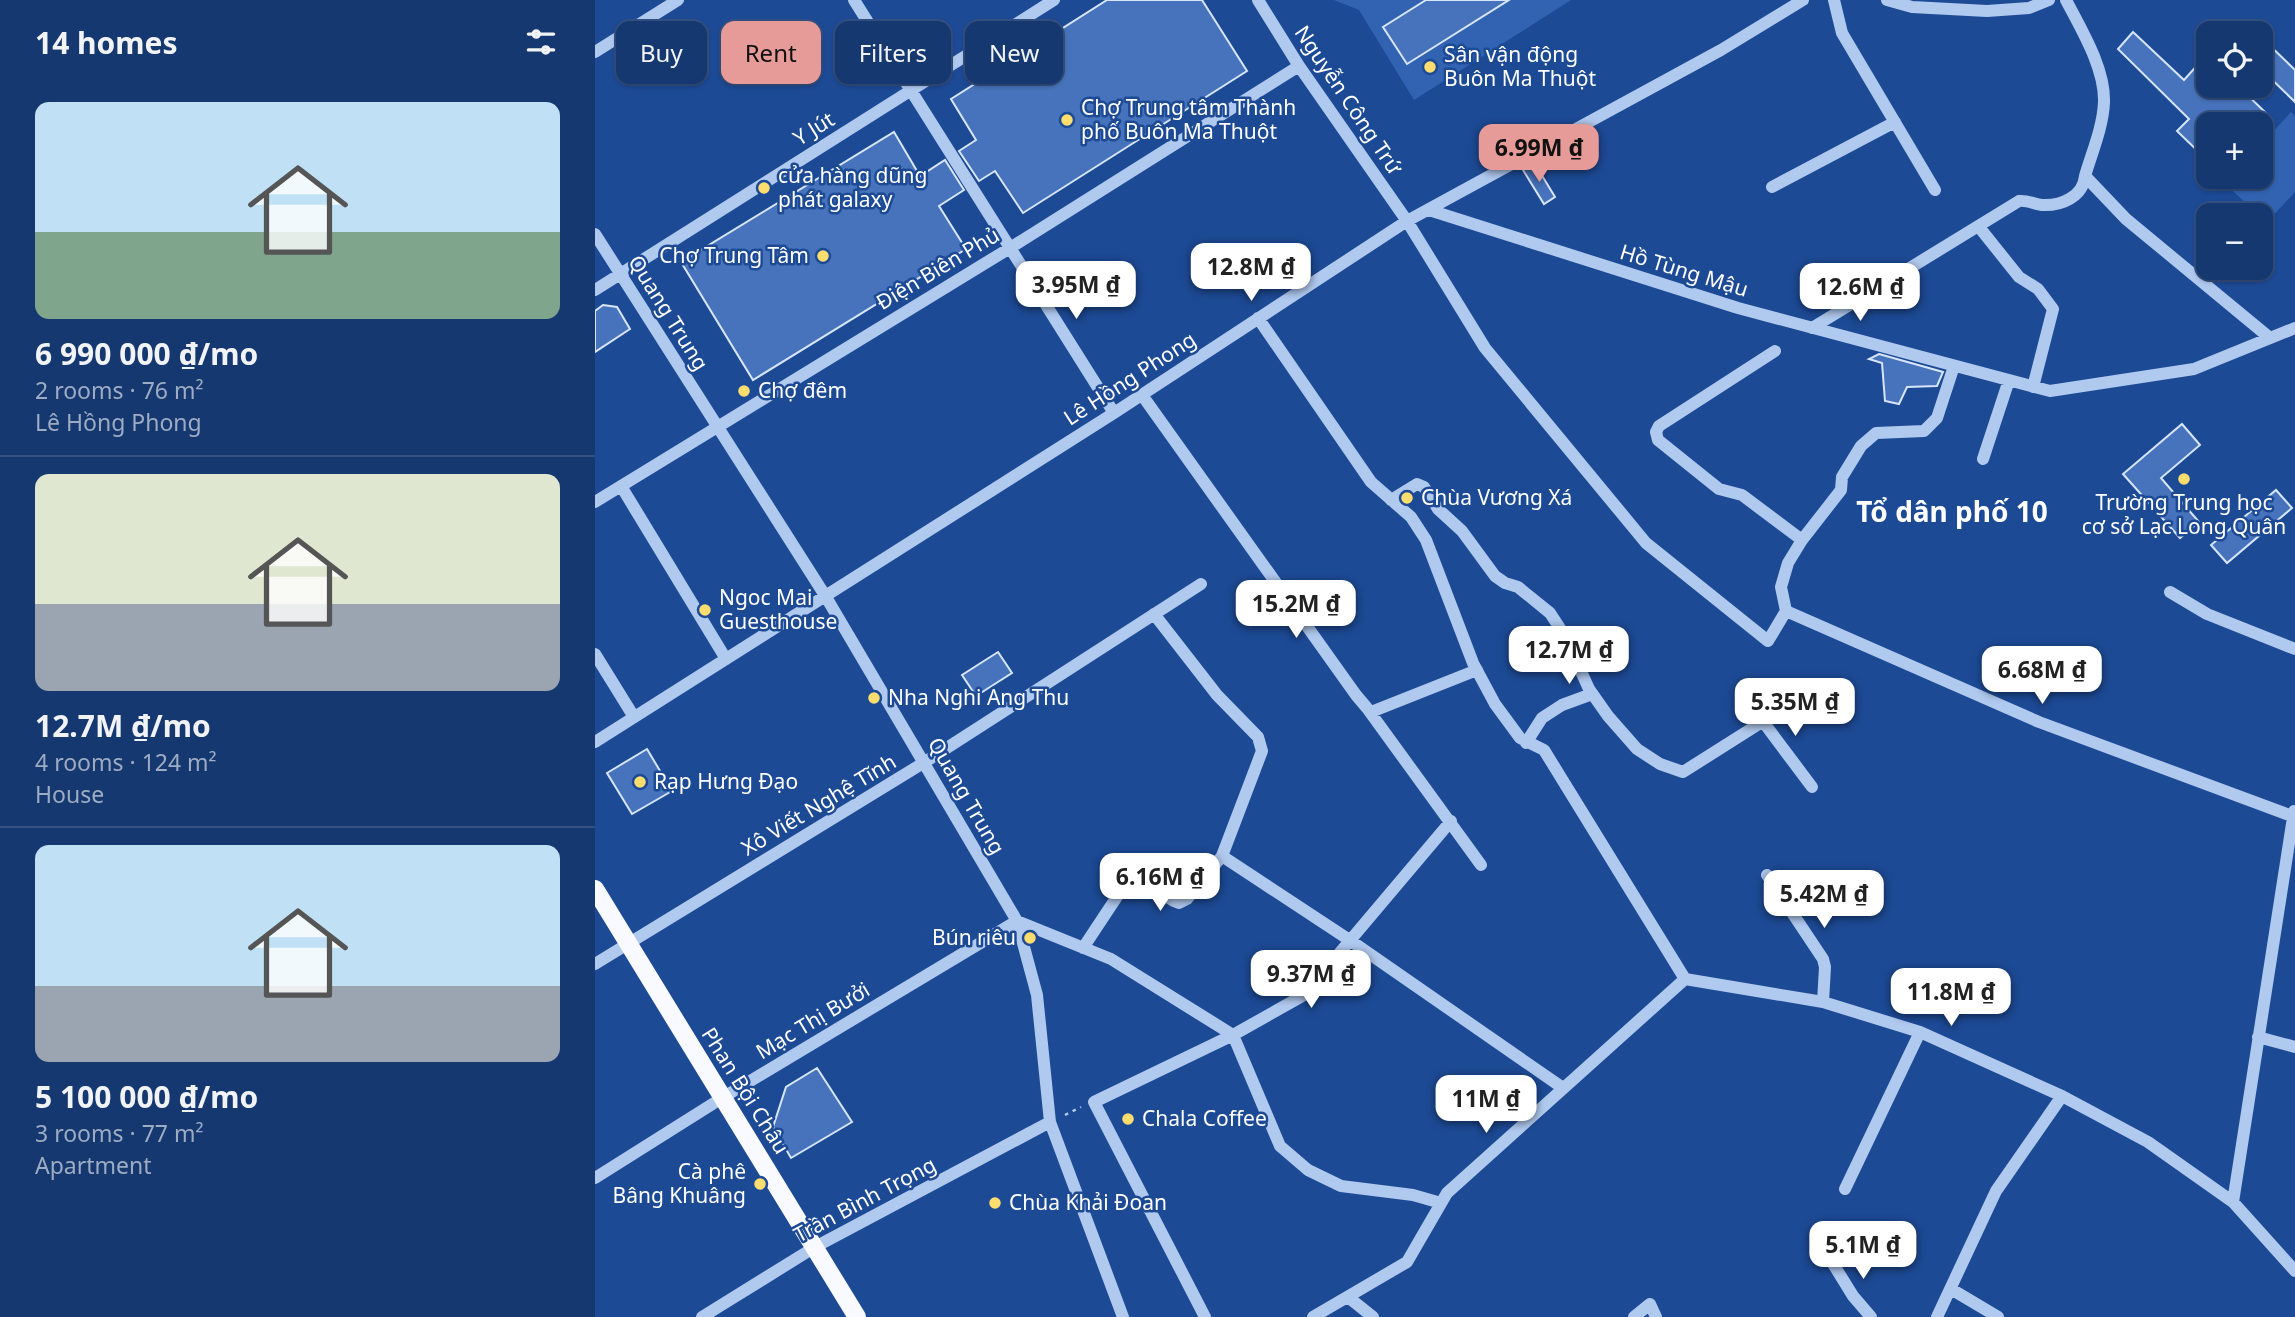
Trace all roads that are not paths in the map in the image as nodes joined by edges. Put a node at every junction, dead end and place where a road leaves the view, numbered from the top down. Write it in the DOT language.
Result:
graph roads {
  1 [pos="678,0"];
  2 [pos="853,0"];
  3 [pos="1054,0"];
  4 [pos="1258,0"];
  5 [pos="1803,0"];
  6 [pos="1834,0"];
  7 [pos="1887,0"];
  8 [pos="2049,0"];
  9 [pos="2066,0"];
  10 [pos="595,51"];
  11 [pos="1299,66"];
  12 [pos="911,91"];
  13 [pos="1895,122"];
  14 [pos="2085,179"];
  15 [pos="1772,187"];
  16 [pos="1935,190"];
  17 [pos="1429,210"];
  18 [pos="1407,221"];
  19 [pos="1979,226"];
  20 [pos="595,234"];
  21 [pos="1010,248"];
  22 [pos="621,274"];
  23 [pos="595,290"];
  24 [pos="1258,318"];
  25 [pos="1812,328"];
  26 [pos="2295,328"];
  27 [pos="2270,338"];
  28 [pos="1775,351"];
  29 [pos="1954,366"];
  30 [pos="2009,380"];
  31 [pos="2033,387"];
  32 [pos="1142,395"];
  33 [pos="1114,413"];
  34 [pos="717,425"];
  35 [pos="1983,460"];
  36 [pos="621,486"];
  37 [pos="1391,500"];
  38 [pos="595,502"];
  39 [pos="1802,540"];
  40 [pos="1201,584"];
  41 [pos="2170,592"];
  42 [pos="826,597"];
  43 [pos="1786,611"];
  44 [pos="1154,614"];
  45 [pos="2295,649"];
  46 [pos="595,654"];
  47 [pos="726,659"];
  48 [pos="1477,670"];
  49 [pos="1592,694"];
  50 [pos="1752,707"];
  51 [pos="1371,712"];
  52 [pos="634,717"];
  53 [pos="1762,722"];
  54 [pos="595,742"];
  55 [pos="1526,743"];
  56 [pos="925,762"];
  57 [pos="1812,787"];
  58 [pos="2294,813"];
  59 [pos="1451,821"];
  60 [pos="1222,856"];
  61 [pos="1481,865"];
  62 [pos="1767,875"];
  63 [pos="595,889"];
  64 [pos="1017,921"];
  65 [pos="1352,941"];
  66 [pos="628,944"];
  67 [pos="1083,948"];
  68 [pos="595,964"];
  69 [pos="1685,979"];
  70 [pos="1823,1002"];
  71 [pos="1920,1032"];
  72 [pos="1234,1035"];
  73 [pos="2258,1037"];
  74 [pos="2295,1047"];
  75 [pos="1563,1088"];
  76 [pos="2062,1096"];
  77 [pos="722,1098"];
  78 [pos="1050,1122"];
  79 [pos="595,1178"];
  80 [pos="1845,1189"];
  81 [pos="2233,1202"];
  82 [pos="1441,1203"];
  83 [pos="815,1247"];
  84 [pos="1832,1262"];
  85 [pos="2295,1271"];
  86 [pos="1951,1289"];
  87 [pos="1348,1297"];
  88 [pos="702,1317"];
  89 [pos="857,1317"];
  90 [pos="1123,1317"];
  91 [pos="1205,1317"];
  92 [pos="1313,1317"];
  93 [pos="1373,1317"];
  94 [pos="1634,1317"];
  95 [pos="1656,1317"];
  96 [pos="1871,1317"];
  97 [pos="1937,1317"];
  98 [pos="1998,1317"];
  1 -- 10 [label="street"];
  2 -- 12 [label="street"];
  3 -- 12 [label="street, Y Jút"];
  4 -- 11 [label="street, Nguyễn Công Trứ"];
  5 -- 17 [label="street, Lê Hồng Phong"];
  6 -- 13 [label="street"];
  7 -- 8 [label="street"];
  9 -- 14 [label="street"];
  11 -- 18 [label="street, Nguyễn Công Trứ"];
  11 -- 21 [label="street, Điện Biên Phủ"];
  12 -- 21 [label="street"];
  12 -- 22 [label="street, Y Jút"];
  13 -- 15 [label="street"];
  13 -- 16 [label="street"];
  14 -- 19 [label="street"];
  14 -- 27 [label="street"];
  17 -- 18 [label="street, Lê Hồng Phong"];
  17 -- 25 [label="street, Hồ Tùng Mậu"];
  18 -- 24 [label="street, Lê Hồng Phong"];
  18 -- 43 [label="street, Nguyễn Công Trứ"];
  19 -- 25 [label="street"];
  19 -- 31 [label="street"];
  20 -- 22 [label="street, Quang Trung"];
  21 -- 33 [label="street"];
  21 -- 34 [label="street, Điện Biên Phủ"];
  22 -- 23 [label="street, Y Jút"];
  22 -- 34 [label="street, Quang Trung"];
  24 -- 32 [label="street, Lê Hồng Phong"];
  24 -- 37 [label="street"];
  25 -- 29 [label="street, Hồ Tùng Mậu"];
  26 -- 27 [label="street, Hồ Tùng Mậu"];
  27 -- 31 [label="street, Hồ Tùng Mậu"];
  28 -- 39 [label="street"];
  29 -- 30 [label="street, Hồ Tùng Mậu"];
  29 -- 39 [label="street"];
  30 -- 31 [label="street, Hồ Tùng Mậu"];
  30 -- 35 [label="street"];
  32 -- 33 [label="street, Lê Hồng Phong"];
  32 -- 51 [label="street"];
  33 -- 42 [label="street, Lê Hồng Phong"];
  34 -- 36 [label="street, Điện Biên Phủ"];
  34 -- 42 [label="street, Quang Trung"];
  36 -- 38 [label="street, Điện Biên Phủ"];
  36 -- 47 [label="street"];
  37 -- 48 [label="street"];
  37 -- 49 [label="street"];
  39 -- 43 [label="street"];
  40 -- 44 [label="street, Xô Viết Nghệ Tĩnh"];
  41 -- 45 [label="street"];
  42 -- 47 [label="street, Lê Hồng Phong"];
  42 -- 56 [label="street, Quang Trung"];
  43 -- 58 [label="street"];
  44 -- 56 [label="street, Xô Viết Nghệ Tĩnh"];
  44 -- 60 [label="street"];
  46 -- 52 [label="street"];
  47 -- 52 [label="street, Lê Hồng Phong"];
  48 -- 51 [label="street"];
  48 -- 55 [label="street"];
  49 -- 53 [label="street"];
  49 -- 55 [label="street"];
  50 -- 53 [label="street"];
  51 -- 59 [label="street"];
  52 -- 54 [label="street, Lê Hồng Phong"];
  53 -- 57 [label="street"];
  55 -- 69 [label="street"];
  56 -- 64 [label="street, Quang Trung"];
  56 -- 66 [label="street, Xô Viết Nghệ Tĩnh"];
  58 -- 73 [label="street"];
  59 -- 61 [label="street"];
  59 -- 65 [label="street"];
  60 -- 65 [label="street"];
  60 -- 67 [label="street"];
  62 -- 70 [label="street"];
  63 -- 66 [label="main road, Phan Bội Châu"];
  64 -- 67 [label="street"];
  64 -- 77 [label="street, Mạc Thị Bưởi"];
  64 -- 78 [label="street, Quang Trung"];
  65 -- 72 [label="street"];
  65 -- 75 [label="street"];
  66 -- 68 [label="street, Xô Viết Nghệ Tĩnh"];
  66 -- 77 [label="main road, Phan Bội Châu"];
  67 -- 72 [label="street"];
  69 -- 70 [label="street"];
  69 -- 75 [label="street"];
  70 -- 71 [label="street"];
  71 -- 76 [label="street"];
  71 -- 80 [label="street"];
  72 -- 82 [label="street"];
  72 -- 91 [label="street"];
  73 -- 74 [label="street"];
  73 -- 81 [label="street"];
  75 -- 82 [label="street"];
  76 -- 81 [label="street"];
  76 -- 86 [label="street"];
  77 -- 79 [label="street, Mạc Thị Bưởi"];
  77 -- 83 [label="main road, Phan Bội Châu"];
  78 -- 83 [label="street, Trần Bình Trọng"];
  78 -- 90 [label="street, Quang Trung"];
  81 -- 85 [label="street"];
  82 -- 87 [label="street"];
  83 -- 88 [label="street, Trần Bình Trọng"];
  83 -- 89 [label="main road, Phan Bội Châu"];
  84 -- 96 [label="street"];
  86 -- 97 [label="street"];
  86 -- 98 [label="street"];
  87 -- 92 [label="street"];
  87 -- 93 [label="street"];
  94 -- 95 [label="street"];
}
